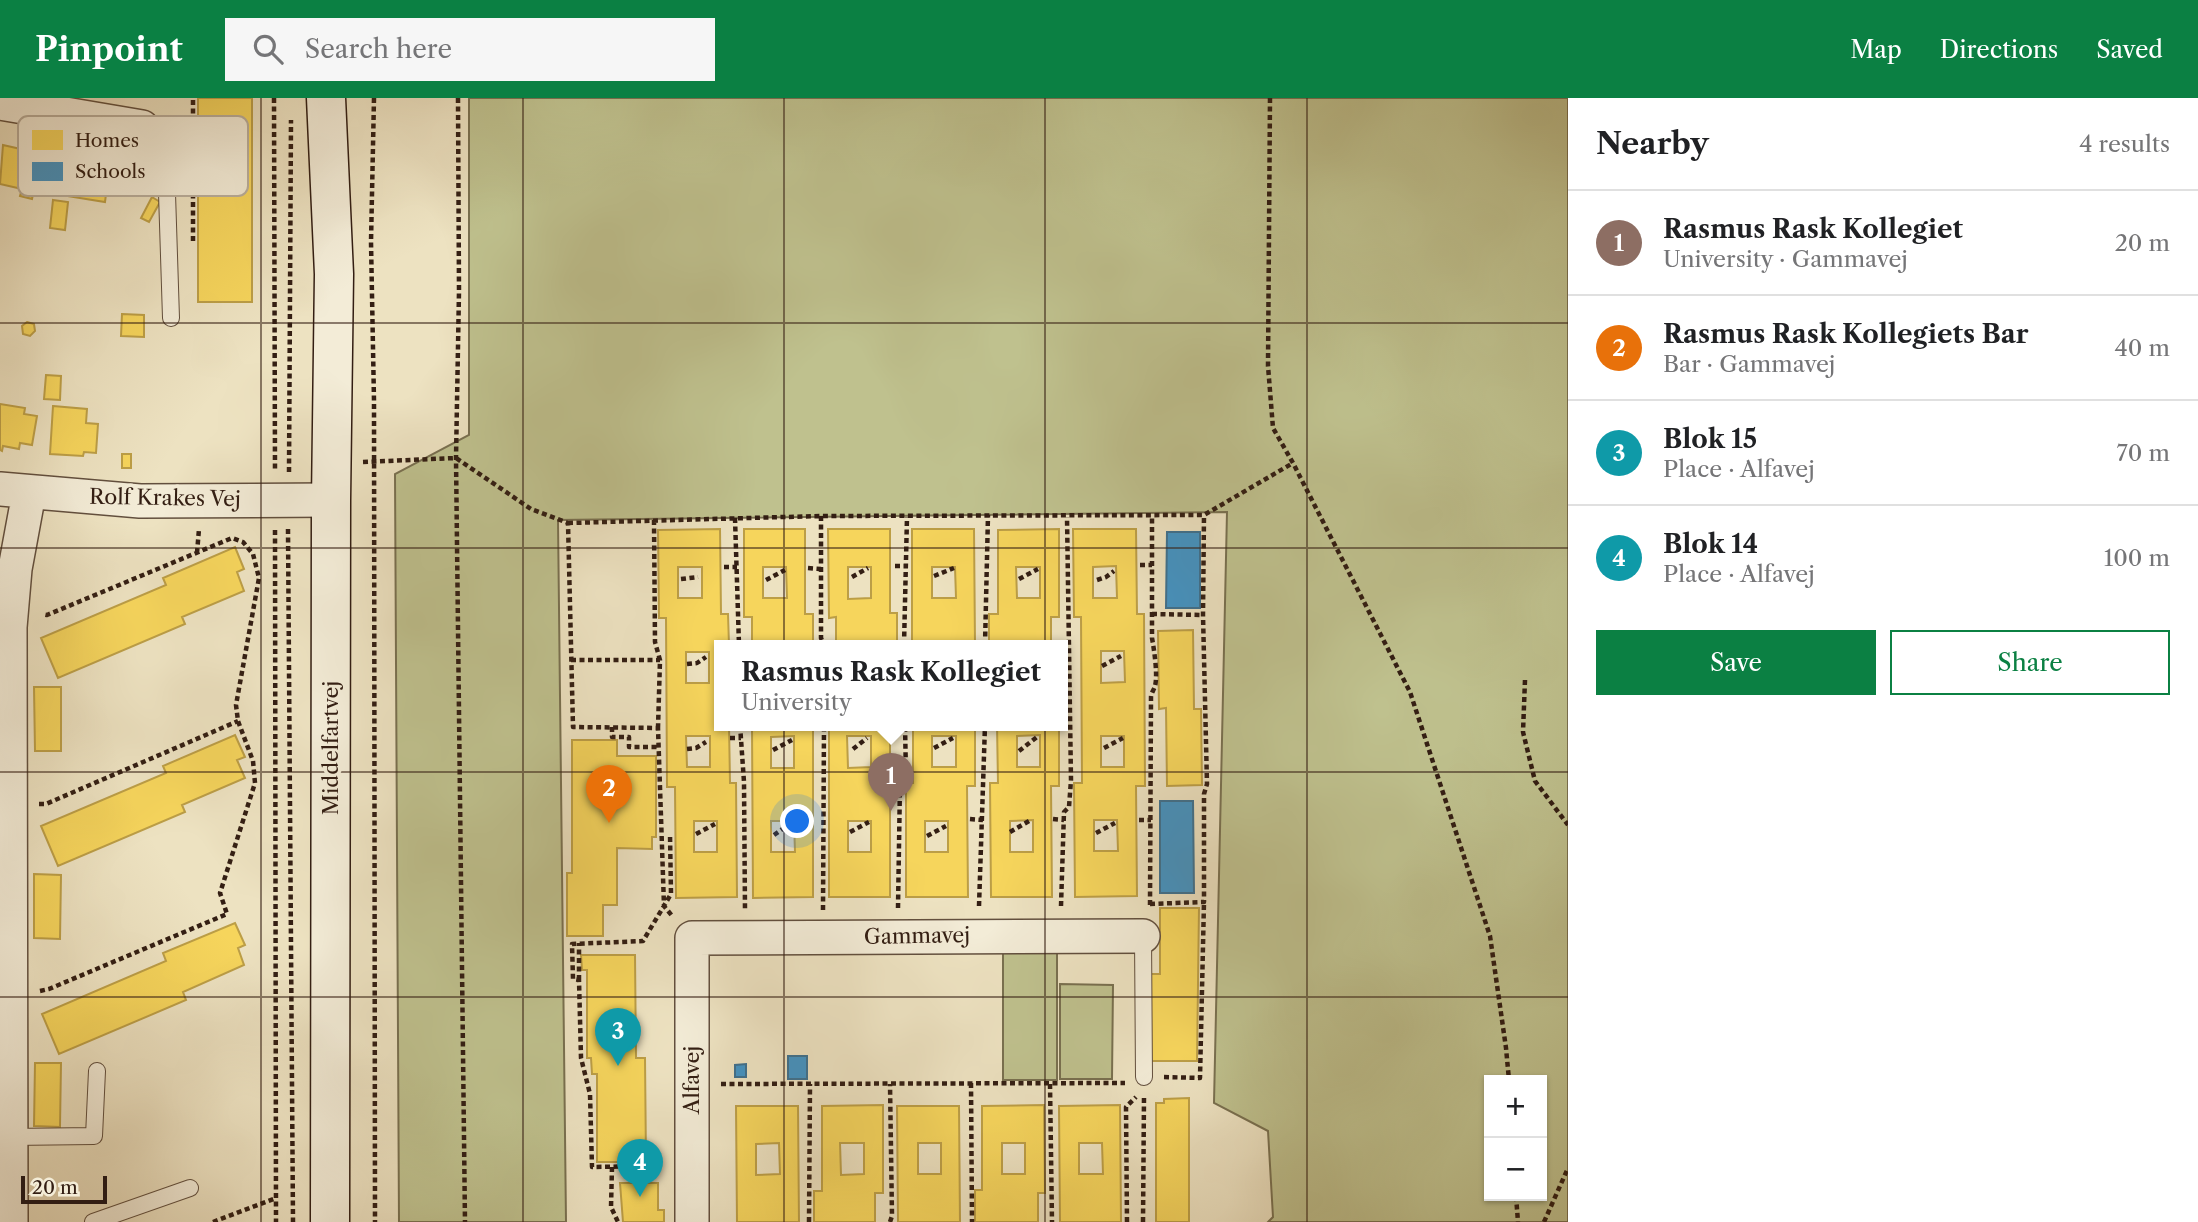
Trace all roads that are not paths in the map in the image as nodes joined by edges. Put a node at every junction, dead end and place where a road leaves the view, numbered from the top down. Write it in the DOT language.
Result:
graph roads {
  1 [pos="326,98"];
  2 [pos="347,98"];
  3 [pos="0,103"];
  4 [pos="89,108"];
  5 [pos="111,116"];
  6 [pos="167,196"];
  7 [pos="334,274"];
  8 [pos="171,318"];
  9 [pos="14,491"];
  10 [pos="331,500"];
  11 [pos="1146,927"];
  12 [pos="692,938"];
  13 [pos="97,1071"];
  14 [pos="1144,1077"];
  15 [pos="7,1118"];
  16 [pos="190,1188"];
  17 [pos="11,1222"];
  18 [pos="93,1222"];
  19 [pos="330,1222"];
  20 [pos="692,1222"];
  1 -- 7 [label="main road, Middelfartvej"];
  2 -- 7 [label="main road, Middelfartvej"];
  3 -- 4 [label="street"];
  4 -- 5 [label="street"];
  6 -- 8 [label="lane"];
  7 -- 10 [label="main road, Middelfartvej"];
  9 -- 10 [label="street, Rolf Krakes Vej"];
  9 -- 15 [label="street"];
  10 -- 19 [label="main road, Middelfartvej"];
  11 -- 12 [label="street, Gammavej"];
  11 -- 14 [label="lane"];
  12 -- 20 [label="street, Alfavej"];
  13 -- 15 [label="lane"];
  15 -- 17 [label="street"];
  16 -- 18 [label="lane"];
}
